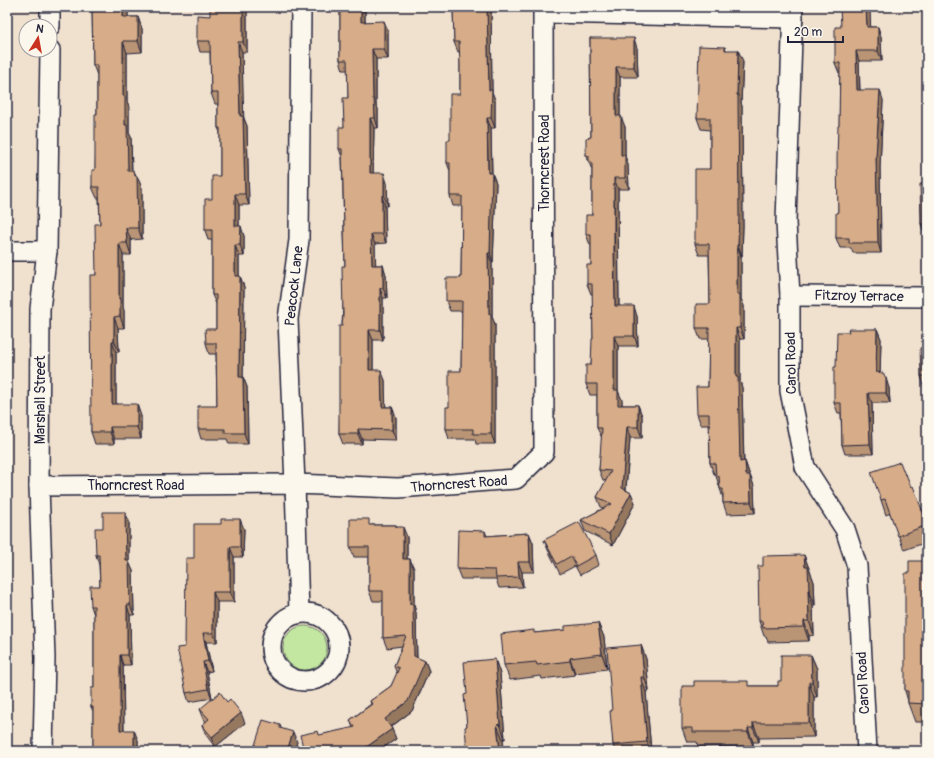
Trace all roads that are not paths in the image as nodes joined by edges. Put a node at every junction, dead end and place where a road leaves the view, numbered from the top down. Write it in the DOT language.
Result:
graph roads {
  1 [pos="50,7"];
  2 [pos="301,7"];
  3 [pos="544,10"];
  4 [pos="793,12"];
  5 [pos="50,18"];
  6 [pos="50,58"];
  7 [pos="7,251"];
  8 [pos="47,251"];
  9 [pos="790,296"];
  10 [pos="927,297"];
  11 [pos="296,484"];
  12 [pos="39,486"];
  13 [pos="299,613"];
  14 [pos="43,751"];
  15 [pos="867,751"];
  1 -- 5 [label="street"];
  2 -- 11 [label="street, Peacock Lane"];
  3 -- 4 [label="street"];
  3 -- 11 [label="street, Thorncrest Road"];
  4 -- 9 [label="street, Carol Road"];
  6 -- 8 [label="street, Marshall Street"];
  7 -- 8 [label="street"];
  8 -- 12 [label="street, Marshall Street"];
  9 -- 10 [label="street, Fitzroy Terrace"];
  9 -- 15 [label="street, Carol Road"];
  11 -- 12 [label="street, Thorncrest Road"];
  11 -- 13 [label="street, Peacock Lane"];
  12 -- 14 [label="street, Marshall Street"];
}
